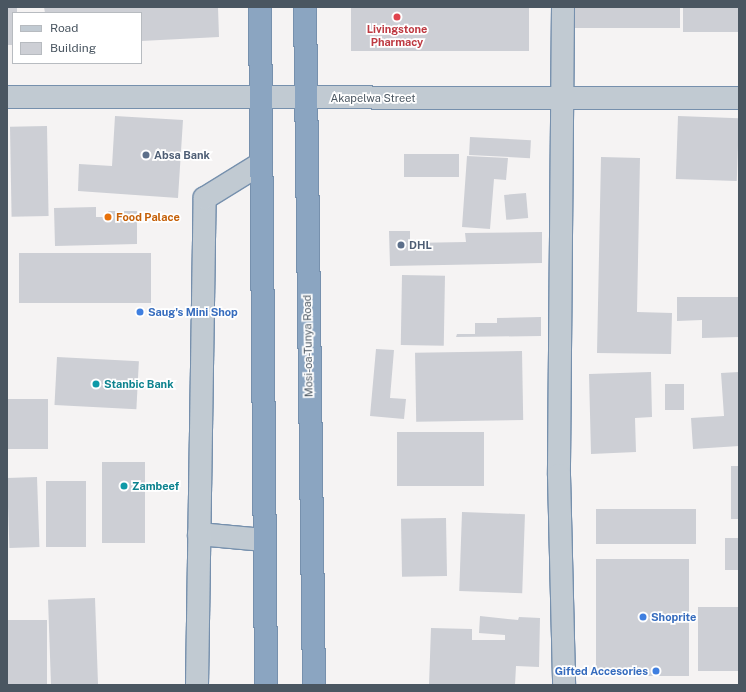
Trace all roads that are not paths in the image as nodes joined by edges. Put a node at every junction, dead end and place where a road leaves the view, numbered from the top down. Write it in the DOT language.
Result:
graph roads {
  1 [pos="260,7"];
  2 [pos="305,7"];
  3 [pos="563,7"];
  4 [pos="7,97"];
  5 [pos="564,97"];
  6 [pos="739,98"];
  7 [pos="259,99"];
  8 [pos="304,99"];
  9 [pos="260,164"];
  10 [pos="199,534"];
  11 [pos="264,540"];
  12 [pos="197,685"];
  13 [pos="266,685"];
  14 [pos="314,685"];
  15 [pos="564,685"];
  1 -- 7 [label="highway"];
  2 -- 8 [label="highway, Mosi-oa-Tunya Road"];
  3 -- 5 [label="street"];
  4 -- 7 [label="street, Akapelwa Street"];
  5 -- 6 [label="street, Akapelwa Street"];
  5 -- 8 [label="street, Akapelwa Street"];
  5 -- 15 [label="street"];
  7 -- 8 [label="street, Akapelwa Street"];
  7 -- 9 [label="highway"];
  8 -- 14 [label="highway, Mosi-oa-Tunya Road"];
  9 -- 10 [label="street"];
  9 -- 11 [label="highway"];
  10 -- 11 [label="street"];
  10 -- 12 [label="street"];
  11 -- 13 [label="highway"];
}
